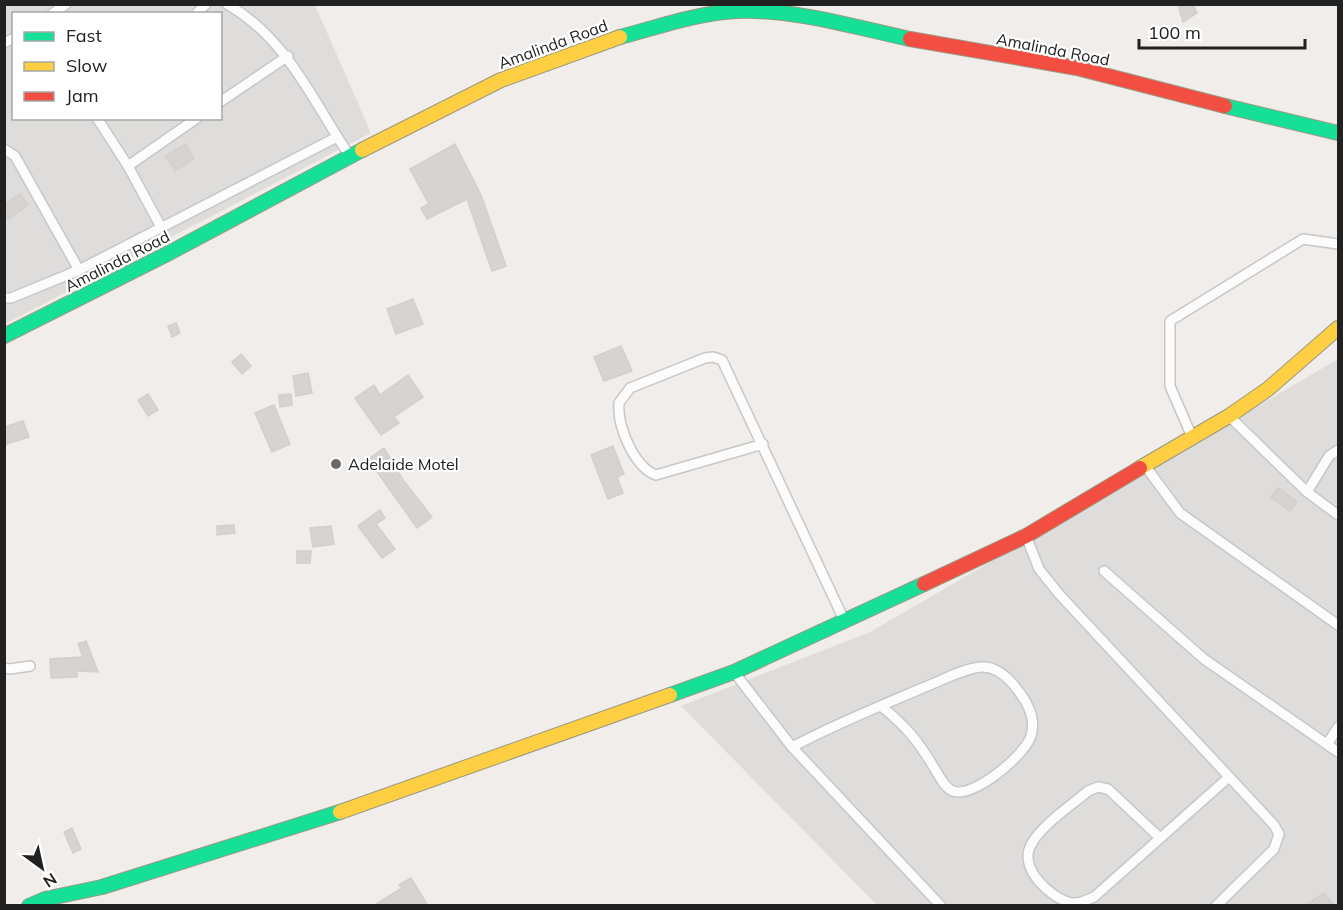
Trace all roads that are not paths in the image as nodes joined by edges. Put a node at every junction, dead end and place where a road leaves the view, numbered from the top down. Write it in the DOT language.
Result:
graph roads {
  1 [pos="227,4"];
  2 [pos="288,56"];
  3 [pos="222,101"];
  4 [pos="98,120"];
  5 [pos="194,120"];
  6 [pos="1338,133"];
  7 [pos="337,137"];
  8 [pos="4,149"];
  9 [pos="351,158"];
  10 [pos="128,166"];
  11 [pos="162,229"];
  12 [pos="1338,244"];
  13 [pos="79,270"];
  14 [pos="4,298"];
  15 [pos="1338,328"];
  16 [pos="4,336"];
  17 [pos="1229,416"];
  18 [pos="1192,438"];
  19 [pos="764,444"];
  20 [pos="1338,450"];
  21 [pos="1146,467"];
  22 [pos="1307,492"];
  23 [pos="1338,515"];
  24 [pos="1026,536"];
  25 [pos="1104,571"];
  26 [pos="845,622"];
  27 [pos="1338,625"];
  28 [pos="30,666"];
  29 [pos="4,668"];
  30 [pos="734,672"];
  31 [pos="880,706"];
  32 [pos="1338,726"];
  33 [pos="1328,743"];
  34 [pos="792,747"];
  35 [pos="1338,752"];
  36 [pos="1229,777"];
  37 [pos="1159,837"];
  38 [pos="29,906"];
  39 [pos="941,906"];
  40 [pos="1215,906"];
  1 -- 2 [label="street"];
  2 -- 3 [label="street"];
  2 -- 7 [label="street"];
  4 -- 10 [label="street"];
  5 -- 10 [label="street"];
  6 -- 9 [label="street, Amalinda Road"];
  7 -- 9 [label="street"];
  7 -- 11 [label="street"];
  8 -- 13 [label="street"];
  9 -- 16 [label="street, Amalinda Road"];
  10 -- 11 [label="street"];
  11 -- 13 [label="street"];
  12 -- 18 [label="street"];
  13 -- 14 [label="street"];
  15 -- 17 [label="street"];
  17 -- 18 [label="street"];
  17 -- 22 [label="street"];
  18 -- 21 [label="street"];
  19 -- 19 [label="street"];
  19 -- 26 [label="street"];
  20 -- 22 [label="street"];
  21 -- 24 [label="street"];
  21 -- 27 [label="street"];
  22 -- 23 [label="street"];
  24 -- 26 [label="street"];
  24 -- 36 [label="street"];
  25 -- 33 [label="street"];
  26 -- 30 [label="street"];
  28 -- 29 [label="street"];
  30 -- 34 [label="street"];
  30 -- 38 [label="street"];
  31 -- 31 [label="street"];
  31 -- 34 [label="street"];
  32 -- 33 [label="street"];
  33 -- 35 [label="street"];
  34 -- 39 [label="street"];
  36 -- 37 [label="street"];
  36 -- 40 [label="street"];
  37 -- 37 [label="street"];
}
